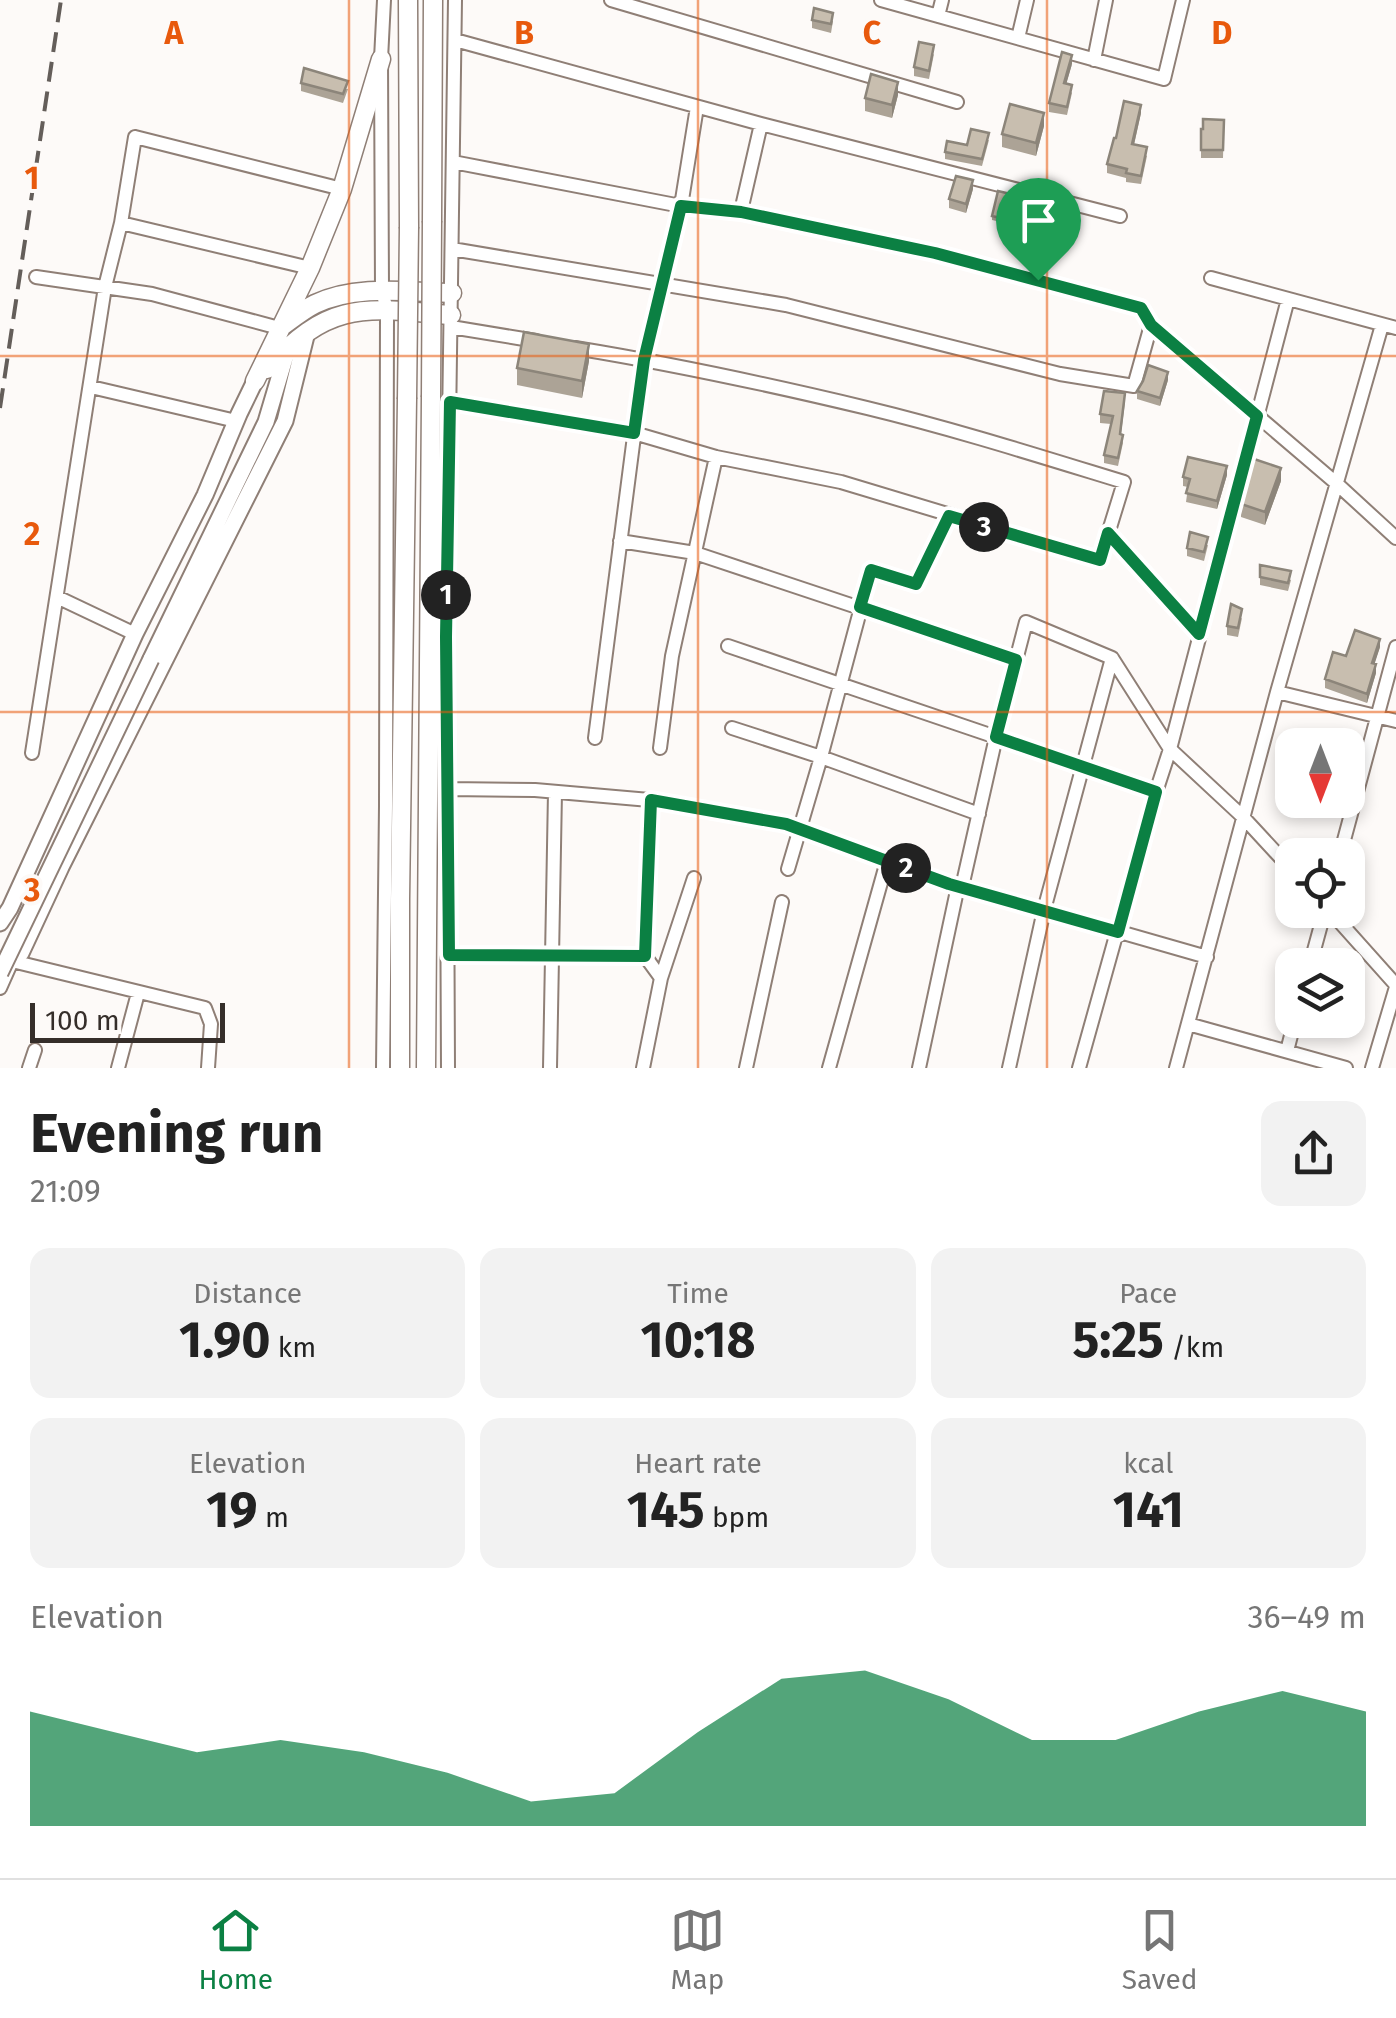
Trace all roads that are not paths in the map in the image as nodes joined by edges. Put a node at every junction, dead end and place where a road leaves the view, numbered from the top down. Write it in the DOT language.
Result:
graph roads {
  1 [pos="384,0"];
  2 [pos="408,0"];
  3 [pos="433,0"];
  4 [pos="455,0"];
  5 [pos="611,0"];
  6 [pos="881,0"];
  7 [pos="942,0"];
  8 [pos="1027,0"];
  9 [pos="1106,0"];
  10 [pos="1183,0"];
  11 [pos="938,16"];
  12 [pos="1018,38"];
  13 [pos="455,40"];
  14 [pos="381,60"];
  15 [pos="1094,60"];
  16 [pos="957,102"];
  17 [pos="697,107"];
  18 [pos="761,124"];
  19 [pos="453,162"];
  20 [pos="342,189"];
  21 [pos="681,206"];
  22 [pos="741,212"];
  23 [pos="1120,216"];
  24 [pos="121,223"];
  25 [pos="452,248"];
  26 [pos="310,268"];
  27 [pos="36,277"];
  28 [pos="1211,278"];
  29 [pos="662,284"];
  30 [pos="105,287"];
  31 [pos="452,293"];
  32 [pos="1288,299"];
  33 [pos="384,300"];
  34 [pos="451,321"];
  35 [pos="1151,325"];
  36 [pos="1389,327"];
  37 [pos="307,332"];
  38 [pos="284,336"];
  39 [pos="548,343"];
  40 [pos="567,346"];
  41 [pos="644,360"];
  42 [pos="255,381"];
  43 [pos="91,387"];
  44 [pos="450,402"];
  45 [pos="1257,416"];
  46 [pos="236,421"];
  47 [pos="634,433"];
  48 [pos="716,457"];
  49 [pos="1336,483"];
  50 [pos="949,516"];
  51 [pos="1108,533"];
  52 [pos="1396,538"];
  53 [pos="620,542"];
  54 [pos="695,552"];
  55 [pos="57,597"];
  56 [pos="860,607"];
  57 [pos="135,634"];
  58 [pos="1199,634"];
  59 [pos="728,646"];
  60 [pos="1396,647"];
  61 [pos="1112,658"];
  62 [pos="1016,660"];
  63 [pos="840,684"];
  64 [pos="1277,692"];
  65 [pos="1377,716"];
  66 [pos="1396,721"];
  67 [pos="732,728"];
  68 [pos="996,737"];
  69 [pos="596,738"];
  70 [pos="660,748"];
  71 [pos="1170,750"];
  72 [pos="32,753"];
  73 [pos="822,757"];
  74 [pos="1082,766"];
  75 [pos="447,789"];
  76 [pos="555,792"];
  77 [pos="1156,792"];
  78 [pos="651,800"];
  79 [pos="979,814"];
  80 [pos="1243,817"];
  81 [pos="798,829"];
  82 [pos="1345,838"];
  83 [pos="1275,852"];
  84 [pos="887,861"];
  85 [pos="788,870"];
  86 [pos="694,878"];
  87 [pos="960,886"];
  88 [pos="782,902"];
  89 [pos="1044,910"];
  90 [pos="0,923"];
  91 [pos="1343,928"];
  92 [pos="1118,932"];
  93 [pos="449,955"];
  94 [pos="552,955"];
  95 [pos="645,956"];
  96 [pos="1207,957"];
  97 [pos="8,965"];
  98 [pos="660,978"];
  99 [pos="1396,986"];
  100 [pos="0,988"];
  101 [pos="138,992"];
  102 [pos="1188,1024"];
  103 [pos="1290,1038"];
  104 [pos="34,1050"];
  105 [pos="1287,1051"];
  106 [pos="28,1068"];
  107 [pos="118,1068"];
  108 [pos="208,1068"];
  109 [pos="383,1068"];
  110 [pos="400,1068"];
  111 [pos="426,1068"];
  112 [pos="448,1068"];
  113 [pos="550,1068"];
  114 [pos="644,1068"];
  115 [pos="746,1068"];
  116 [pos="829,1068"];
  117 [pos="919,1068"];
  118 [pos="1009,1068"];
  119 [pos="1079,1068"];
  120 [pos="1176,1068"];
  121 [pos="1346,1068"];
  122 [pos="1372,1068"];
  1 -- 14 [label="street"];
  2 -- 110 [label="highway, bridge"];
  3 -- 111 [label="highway, bridge"];
  4 -- 13 [label="street"];
  5 -- 16 [label="street"];
  6 -- 11 [label="street"];
  7 -- 11 [label="street"];
  8 -- 12 [label="street"];
  9 -- 15 [label="street"];
  10 -- 15 [label="street"];
  11 -- 12 [label="street"];
  12 -- 15 [label="street"];
  13 -- 17 [label="street"];
  13 -- 19 [label="street"];
  14 -- 20 [label="highway"];
  14 -- 33 [label="street"];
  17 -- 18 [label="street"];
  17 -- 21 [label="street"];
  18 -- 22 [label="street"];
  18 -- 23 [label="street"];
  19 -- 21 [label="street"];
  19 -- 25 [label="street"];
  20 -- 24 [label="street"];
  20 -- 26 [label="highway"];
  21 -- 22 [label="street"];
  21 -- 29 [label="street"];
  22 -- 35 [label="street"];
  24 -- 26 [label="street"];
  24 -- 30 [label="street"];
  25 -- 29 [label="street"];
  25 -- 31 [label="street"];
  26 -- 38 [label="highway"];
  27 -- 30 [label="street"];
  28 -- 32 [label="street"];
  29 -- 35 [label="street"];
  29 -- 41 [label="street"];
  30 -- 38 [label="street"];
  30 -- 43 [label="street"];
  31 -- 33 [label="highway"];
  31 -- 34 [label="street"];
  32 -- 36 [label="street"];
  32 -- 45 [label="street"];
  33 -- 34 [label="highway"];
  33 -- 37 [label="highway"];
  33 -- 38 [label="highway"];
  33 -- 109 [label="street"];
  34 -- 39 [label="street"];
  34 -- 44 [label="street"];
  35 -- 45 [label="street"];
  36 -- 49 [label="street"];
  37 -- 38 [label="highway"];
  37 -- 97 [label="main road"];
  38 -- 42 [label="highway"];
  38 -- 97 [label="main road, bridge"];
  40 -- 41 [label="street"];
  41 -- 47 [label="street"];
  41 -- 51 [label="street"];
  42 -- 46 [label="main road"];
  43 -- 46 [label="street"];
  43 -- 55 [label="street"];
  44 -- 47 [label="street"];
  44 -- 75 [label="street"];
  45 -- 49 [label="street"];
  45 -- 58 [label="street"];
  46 -- 57 [label="main road"];
  47 -- 48 [label="street"];
  47 -- 53 [label="street"];
  48 -- 50 [label="street"];
  48 -- 54 [label="street"];
  49 -- 52 [label="street"];
  49 -- 64 [label="street"];
  50 -- 51 [label="street"];
  50 -- 56 [label="street"];
  51 -- 58 [label="street"];
  53 -- 54 [label="street"];
  53 -- 69 [label="street"];
  54 -- 56 [label="street"];
  54 -- 70 [label="street"];
  55 -- 57 [label="street"];
  55 -- 72 [label="street"];
  56 -- 62 [label="street"];
  56 -- 63 [label="street"];
  57 -- 90 [label="main road"];
  58 -- 71 [label="street"];
  59 -- 63 [label="street"];
  60 -- 65 [label="street"];
  61 -- 62 [label="street"];
  61 -- 71 [label="street"];
  61 -- 74 [label="street"];
  62 -- 68 [label="street"];
  63 -- 68 [label="street"];
  63 -- 73 [label="street"];
  64 -- 65 [label="street"];
  64 -- 80 [label="street"];
  65 -- 66 [label="street"];
  65 -- 82 [label="street"];
  67 -- 73 [label="street"];
  68 -- 74 [label="street"];
  68 -- 79 [label="street"];
  71 -- 77 [label="street"];
  71 -- 80 [label="street"];
  73 -- 79 [label="street"];
  73 -- 81 [label="street"];
  74 -- 77 [label="street"];
  74 -- 89 [label="street"];
  75 -- 76 [label="street"];
  75 -- 93 [label="street"];
  76 -- 78 [label="street"];
  76 -- 94 [label="street"];
  77 -- 92 [label="street"];
  78 -- 81 [label="street"];
  78 -- 95 [label="street"];
  79 -- 87 [label="street"];
  80 -- 83 [label="street"];
  80 -- 96 [label="street"];
  81 -- 84 [label="street"];
  81 -- 85 [label="street"];
  84 -- 87 [label="street"];
  84 -- 116 [label="street"];
  86 -- 98 [label="street"];
  87 -- 89 [label="street"];
  87 -- 117 [label="street"];
  88 -- 115 [label="street"];
  89 -- 92 [label="street"];
  89 -- 118 [label="street"];
  91 -- 99 [label="street"];
  92 -- 96 [label="street"];
  92 -- 119 [label="street"];
  93 -- 94 [label="street"];
  93 -- 112 [label="street"];
  94 -- 95 [label="street"];
  94 -- 113 [label="street"];
  95 -- 98 [label="street"];
  96 -- 102 [label="street"];
  97 -- 100 [label="street"];
  97 -- 101 [label="street"];
  98 -- 114 [label="street"];
  99 -- 122 [label="street"];
  101 -- 107 [label="street"];
  101 -- 108 [label="street"];
  102 -- 105 [label="street"];
  102 -- 120 [label="street"];
  103 -- 105 [label="street"];
  104 -- 106 [label="street"];
  105 -- 121 [label="street"];
}
